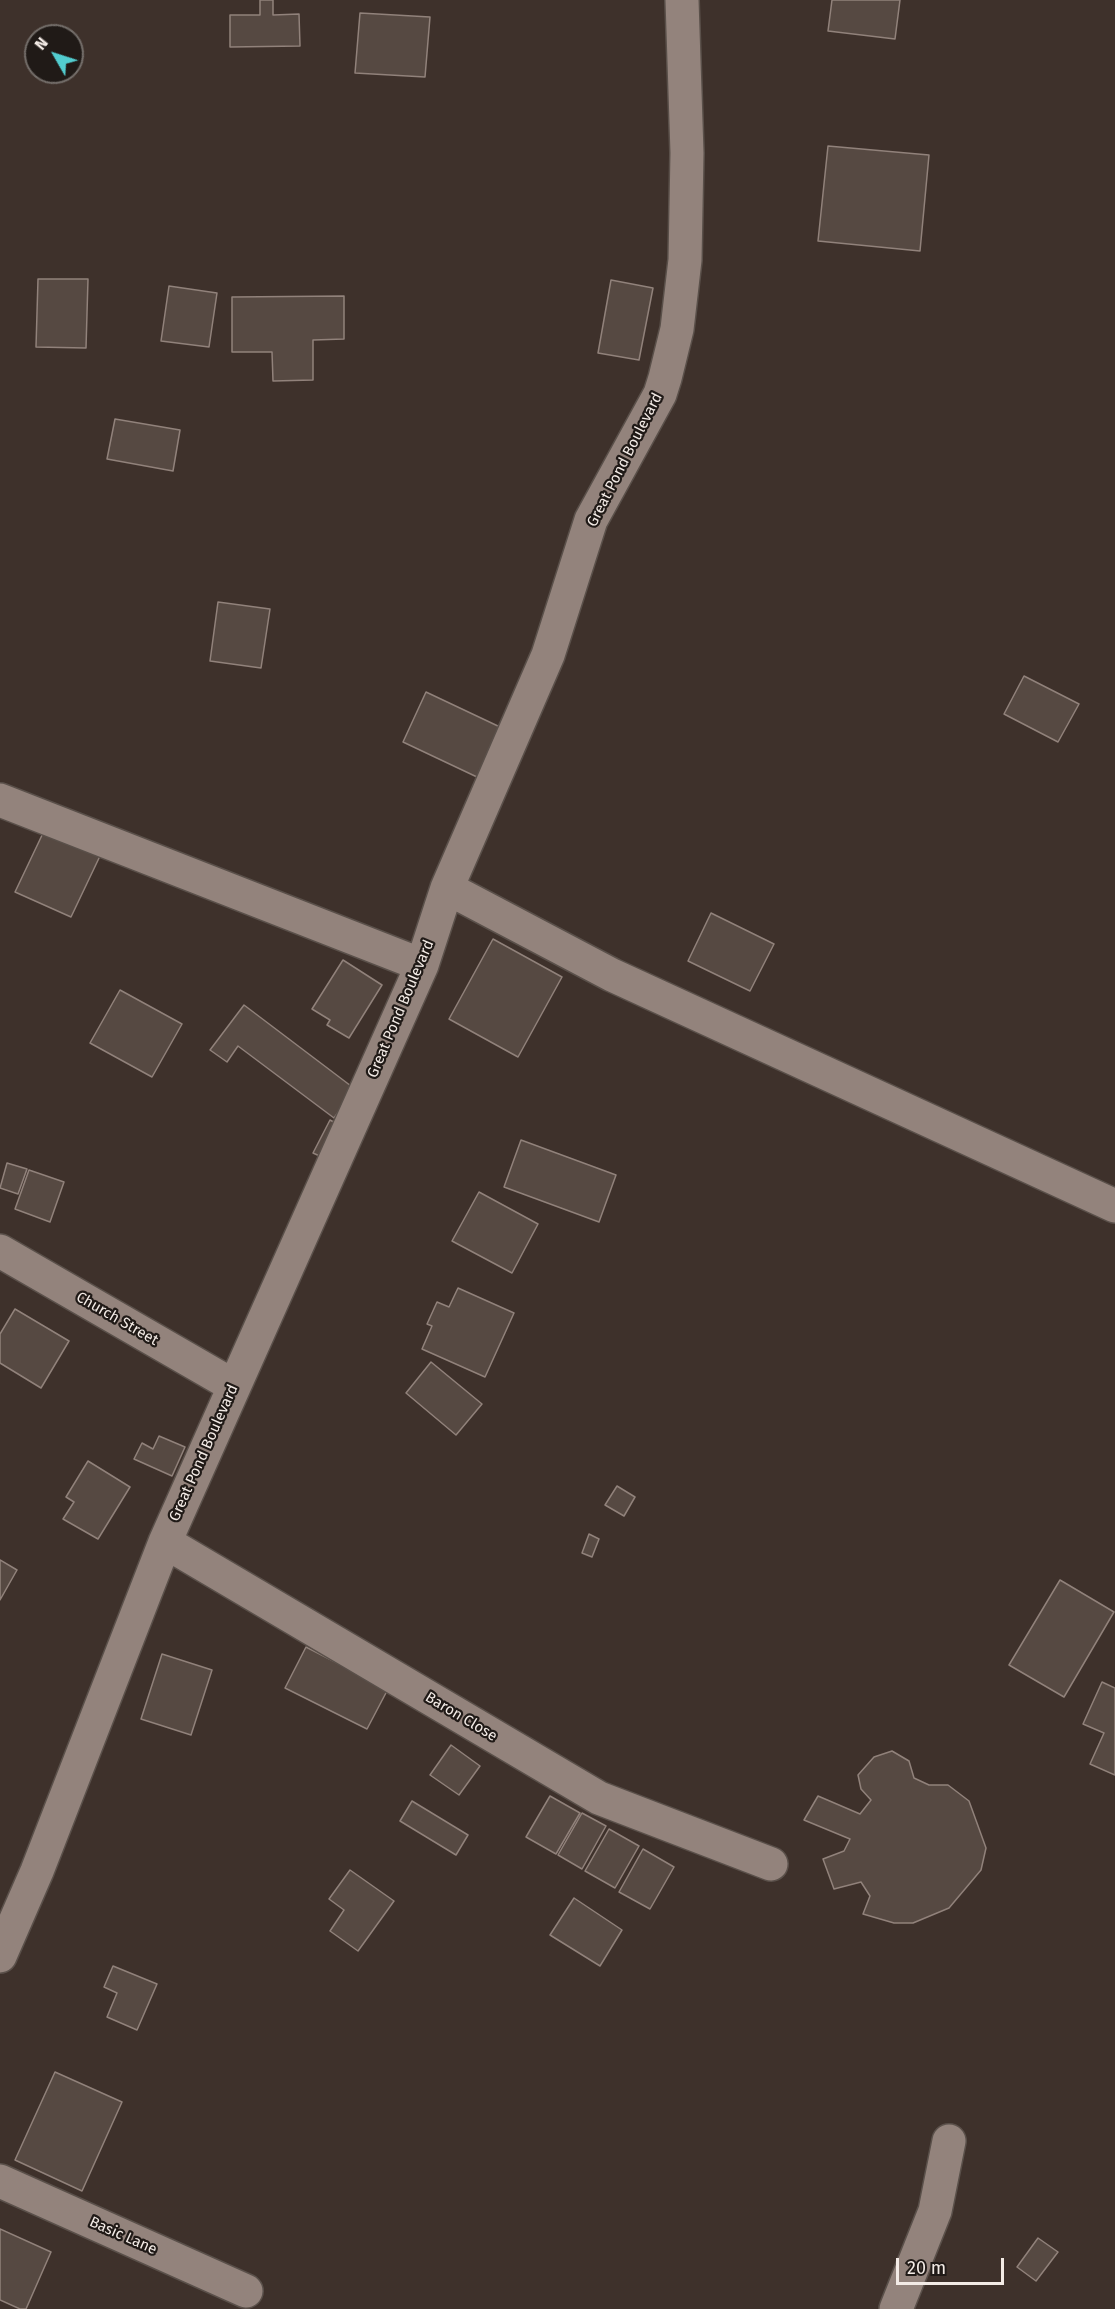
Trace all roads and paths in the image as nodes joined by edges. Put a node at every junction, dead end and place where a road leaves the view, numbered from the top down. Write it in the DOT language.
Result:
graph roads {
  1 [pos="682,0"];
  2 [pos="0,800"];
  3 [pos="447,888"];
  4 [pos="422,965"];
  5 [pos="1115,1206"];
  6 [pos="0,1251"];
  7 [pos="234,1386"];
  8 [pos="165,1542"];
  9 [pos="771,1864"];
  10 [pos="0,1956"];
  11 [pos="949,2141"];
  12 [pos="0,2181"];
  13 [pos="246,2292"];
  14 [pos="896,2309"];
  1 -- 3 [label="street, Great Pond Boulevard"];
  2 -- 4 [label="street"];
  3 -- 4 [label="street, Great Pond Boulevard"];
  3 -- 5 [label="street"];
  4 -- 7 [label="street, Great Pond Boulevard"];
  6 -- 7 [label="street, Church Street"];
  7 -- 8 [label="street, Great Pond Boulevard"];
  8 -- 9 [label="street, Baron Close"];
  8 -- 10 [label="street, Great Pond Boulevard"];
  11 -- 14 [label="street"];
  12 -- 13 [label="street, Basic Lane"];
}
